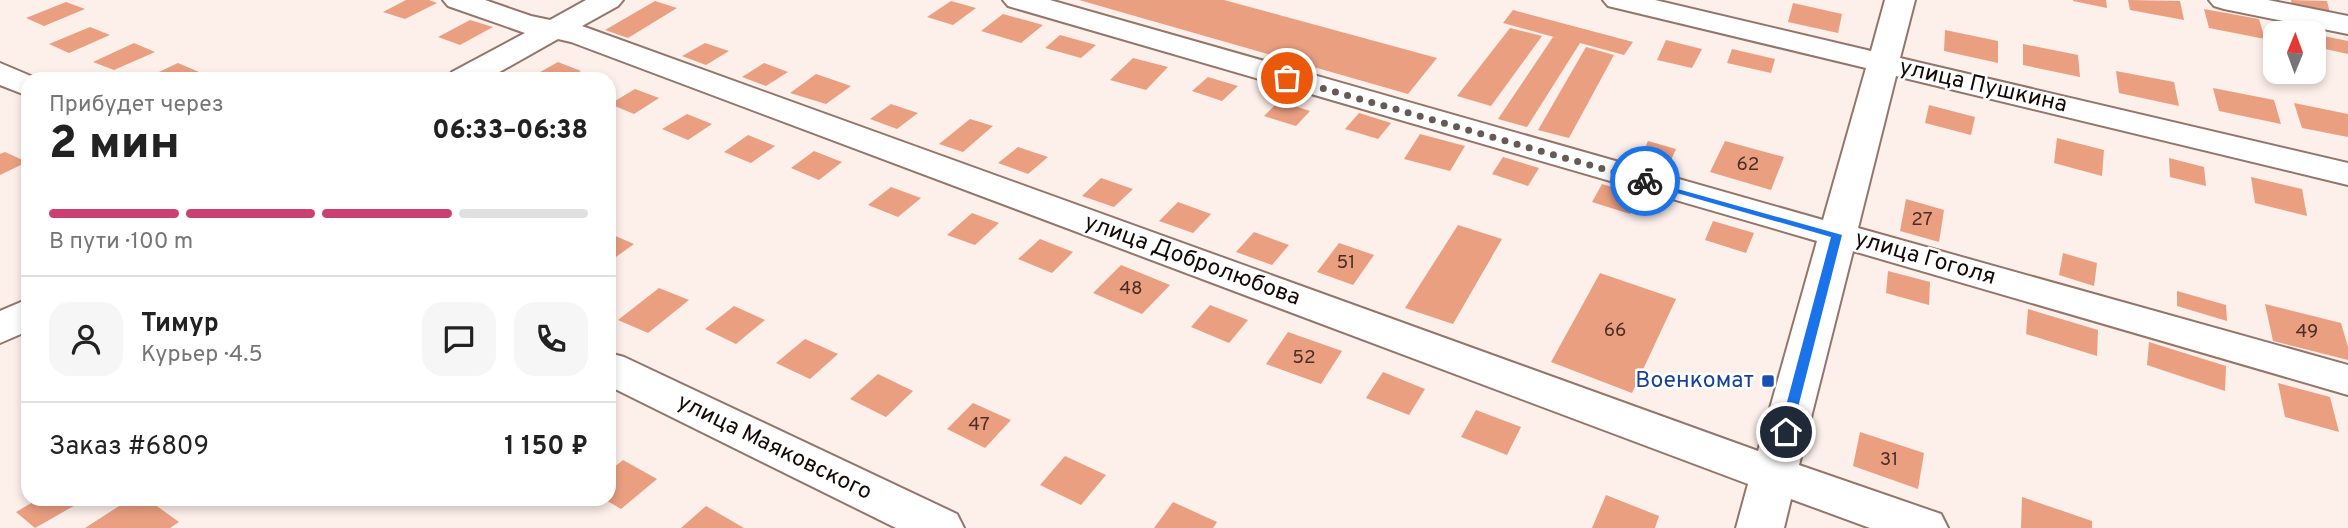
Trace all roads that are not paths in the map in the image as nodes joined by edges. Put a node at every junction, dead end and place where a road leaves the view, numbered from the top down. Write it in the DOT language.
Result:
graph roads {
  1 [pos="458,0"];
  2 [pos="608,0"];
  3 [pos="1018,0"];
  4 [pos="1618,0"];
  5 [pos="1900,0"];
  6 [pos="2224,0"];
  7 [pos="2348,25"];
  8 [pos="554,30"];
  9 [pos="1882,63"];
  10 [pos="476,72"];
  11 [pos="0,73"];
  12 [pos="21,83"];
  13 [pos="2348,174"];
  14 [pos="1837,235"];
  15 [pos="21,317"];
  16 [pos="0,328"];
  17 [pos="616,371"];
  18 [pos="2348,380"];
  19 [pos="1775,474"];
  20 [pos="940,528"];
  21 [pos="1760,528"];
  22 [pos="1924,528"];
  1 -- 8 [label="street, улица Добролюбова"];
  2 -- 8 [label="street"];
  3 -- 14 [label="street, улица Гоголя"];
  4 -- 9 [label="street, улица Пушкина"];
  5 -- 9 [label="street"];
  6 -- 7 [label="street"];
  8 -- 10 [label="street"];
  8 -- 19 [label="street, улица Добролюбова"];
  9 -- 13 [label="street, улица Пушкина"];
  9 -- 14 [label="street"];
  11 -- 12 [label="street"];
  14 -- 18 [label="street, улица Гоголя"];
  14 -- 19 [label="street"];
  15 -- 16 [label="street"];
  17 -- 20 [label="street, улица Маяковского"];
  19 -- 21 [label="street"];
  19 -- 22 [label="street, улица Добролюбова"];
}
